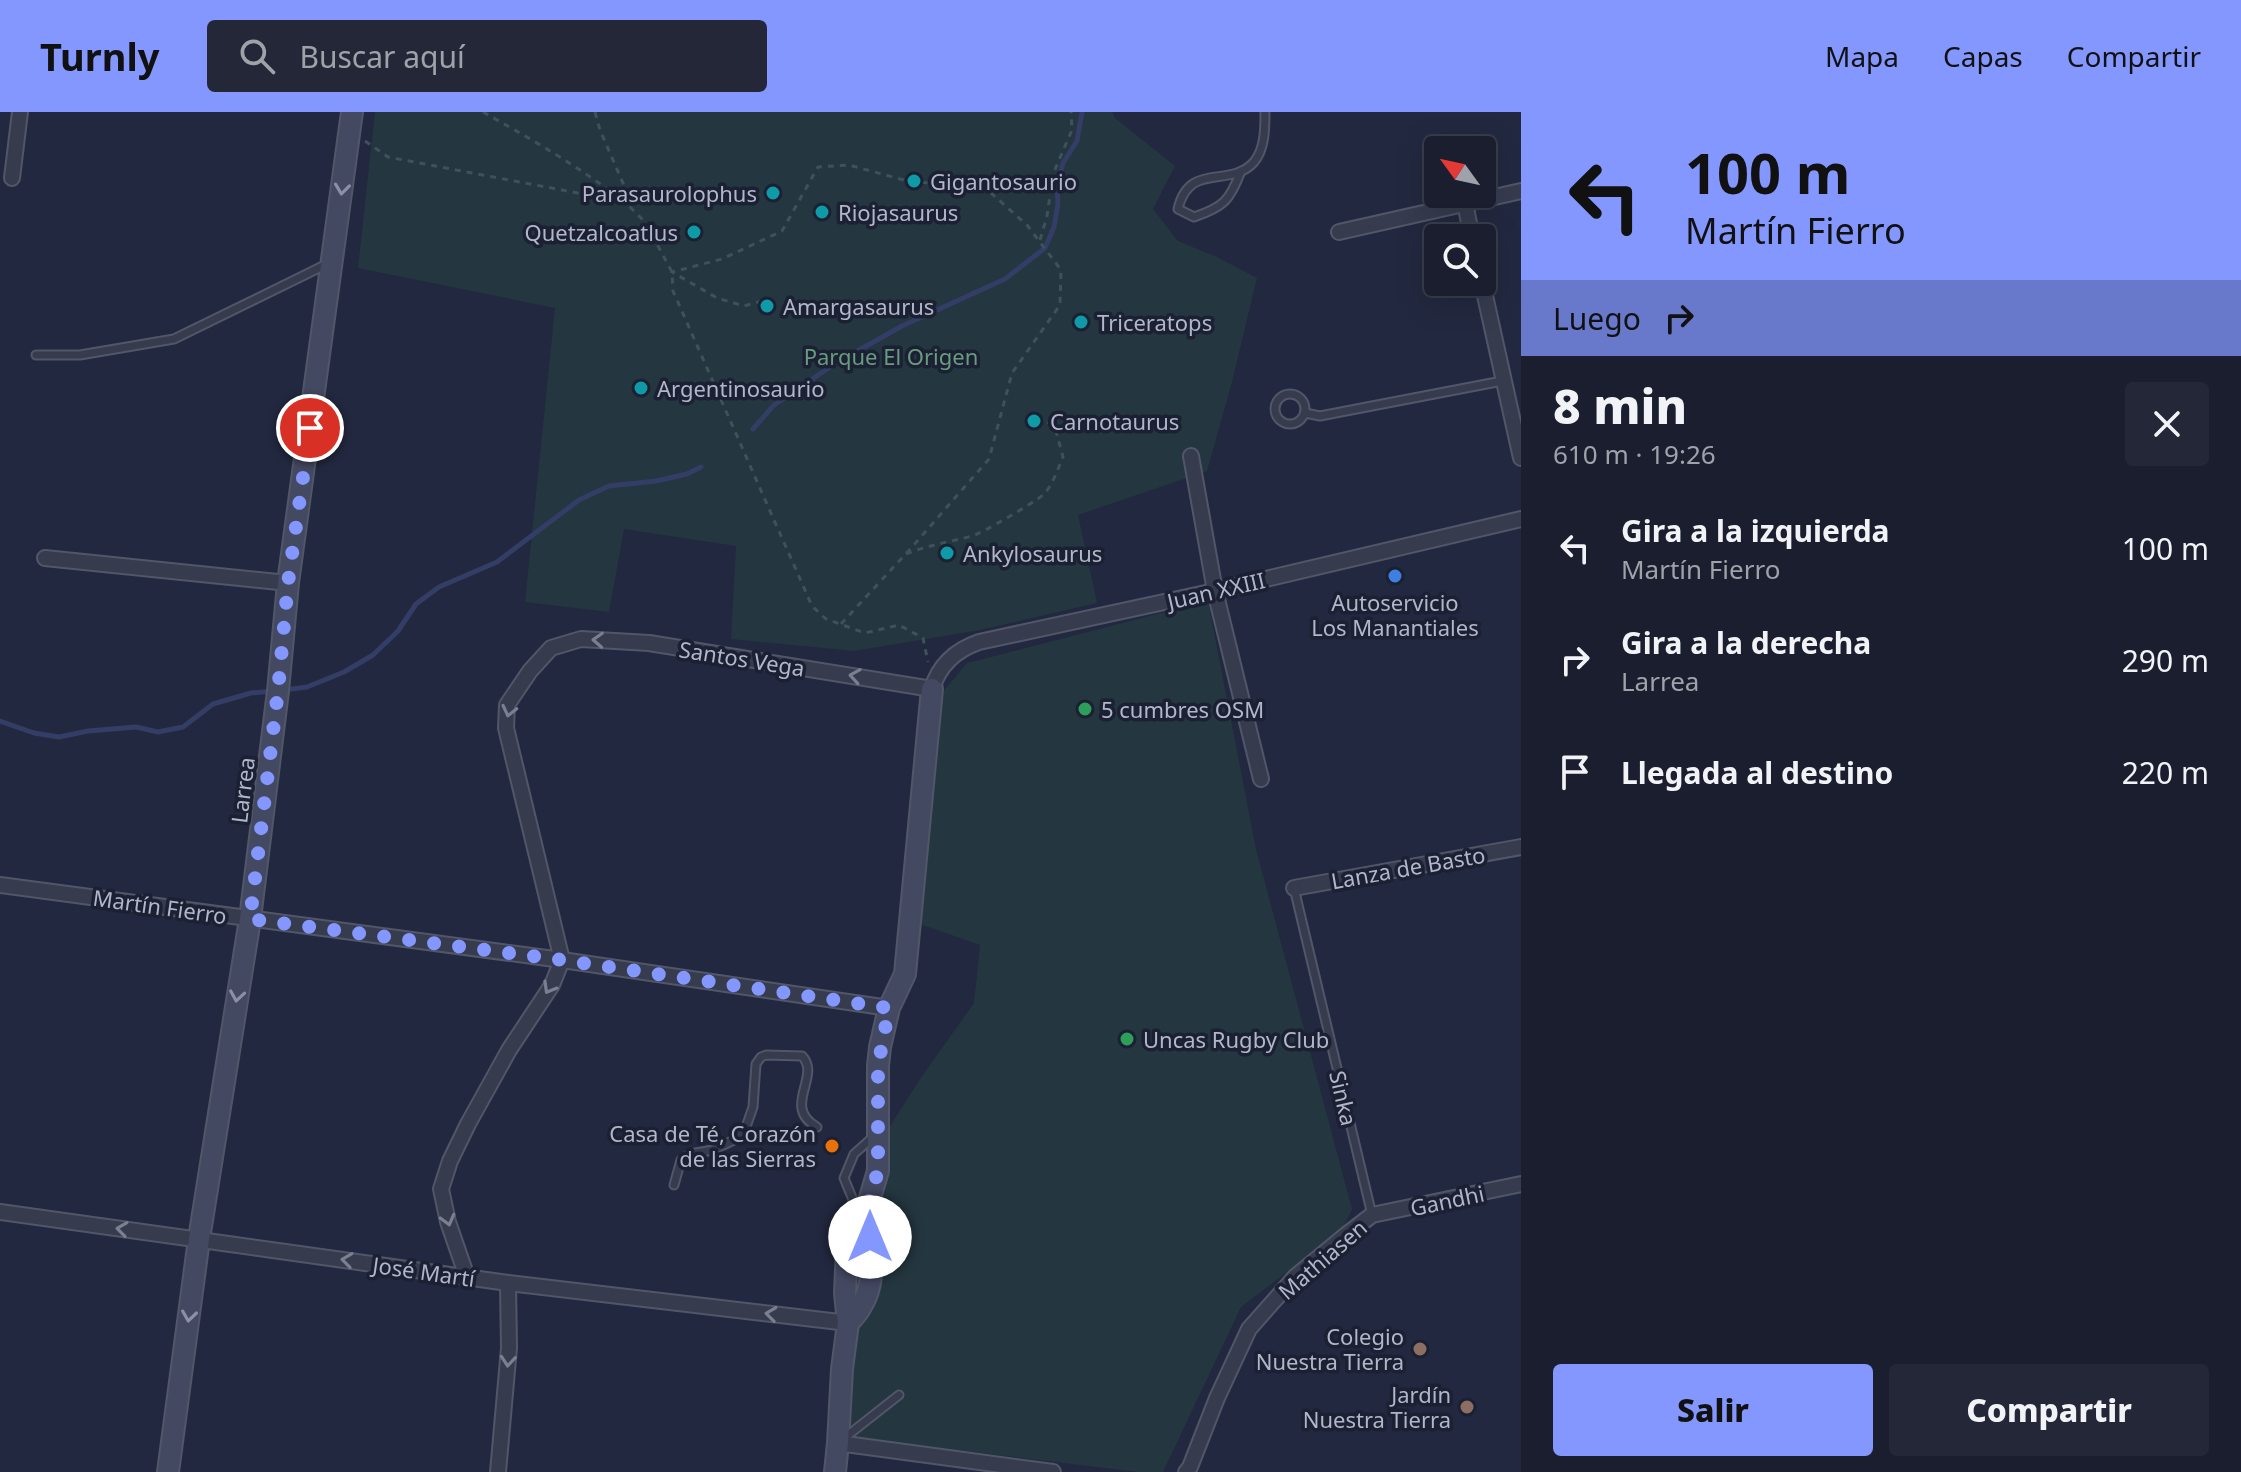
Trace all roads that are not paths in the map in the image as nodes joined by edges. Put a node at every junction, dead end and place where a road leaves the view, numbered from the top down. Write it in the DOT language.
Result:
graph roads {
  1 [pos="20,112"];
  2 [pos="1265,112"];
  3 [pos="351,118"];
  4 [pos="1241,171"];
  5 [pos="12,178"];
  6 [pos="1521,191"];
  7 [pos="1496,196"];
  8 [pos="1443,208"];
  9 [pos="1339,232"];
  10 [pos="333,261"];
  11 [pos="1485,296"];
  12 [pos="36,355"];
  13 [pos="1502,381"];
  14 [pos="1516,410"];
  15 [pos="1305,413"];
  16 [pos="1191,456"];
  17 [pos="1521,458"];
  18 [pos="1521,519"];
  19 [pos="45,558"];
  20 [pos="288,583"];
  21 [pos="1215,591"];
  22 [pos="932,689"];
  23 [pos="1261,779"];
  24 [pos="1521,847"];
  25 [pos="0,885"];
  26 [pos="1294,888"];
  27 [pos="250,919"];
  28 [pos="562,960"];
  29 [pos="889,1008"];
  30 [pos="817,1127"];
  31 [pos="878,1132"];
  32 [pos="1521,1184"];
  33 [pos="674,1185"];
  34 [pos="866,1211"];
  35 [pos="0,1212"];
  36 [pos="1372,1215"];
  37 [pos="199,1239"];
  38 [pos="467,1277"];
  39 [pos="508,1283"];
  40 [pos="848,1323"];
  41 [pos="899,1395"];
  42 [pos="838,1443"];
  43 [pos="168,1472"];
  44 [pos="498,1472"];
  45 [pos="835,1472"];
  46 [pos="1053,1472"];
  47 [pos="1186,1472"];
  1 -- 5 [label="street"];
  2 -- 4 [label="lane"];
  3 -- 10 [label="street, Larrea, one-way"];
  4 -- 4 [label="lane"];
  6 -- 7 [label="street"];
  8 -- 9 [label="street"];
  10 -- 12 [label="lane"];
  10 -- 20 [label="street, Larrea"];
  11 -- 13 [label="street"];
  13 -- 14 [label="street"];
  13 -- 15 [label="lane"];
  14 -- 17 [label="street"];
  15 -- 15 [label="lane"];
  16 -- 21 [label="street"];
  18 -- 21 [label="street, Juan XXIII"];
  19 -- 20 [label="street"];
  20 -- 27 [label="street, Larrea"];
  21 -- 22 [label="street, Juan XXIII"];
  21 -- 23 [label="street"];
  22 -- 28 [label="street, Santos Vega, one-way"];
  22 -- 29 [label="street"];
  24 -- 26 [label="street, Lanza de Basto"];
  25 -- 27 [label="street, Martín Fierro"];
  26 -- 36 [label="lane, Sinka"];
  27 -- 28 [label="street, Martín Fierro"];
  27 -- 37 [label="street, Larrea, one-way"];
  28 -- 29 [label="street, Martín Fierro"];
  28 -- 38 [label="street, one-way"];
  29 -- 31 [label="street"];
  30 -- 33 [label="lane"];
  31 -- 34 [label="street"];
  31 -- 34 [label="lane"];
  32 -- 36 [label="street, Gandhi"];
  34 -- 40 [label="street"];
  37 -- 35 [label="street, José Martí, one-way"];
  36 -- 47 [label="street, Mathiasen"];
  38 -- 37 [label="street, José Martí, one-way"];
  37 -- 43 [label="street, Larrea, one-way"];
  38 -- 39 [label="street, José Martí"];
  40 -- 39 [label="street, José Martí, one-way"];
  39 -- 44 [label="street, one-way"];
  40 -- 42 [label="street"];
  41 -- 42 [label="lane"];
  42 -- 45 [label="street"];
  42 -- 46 [label="street"];
}
